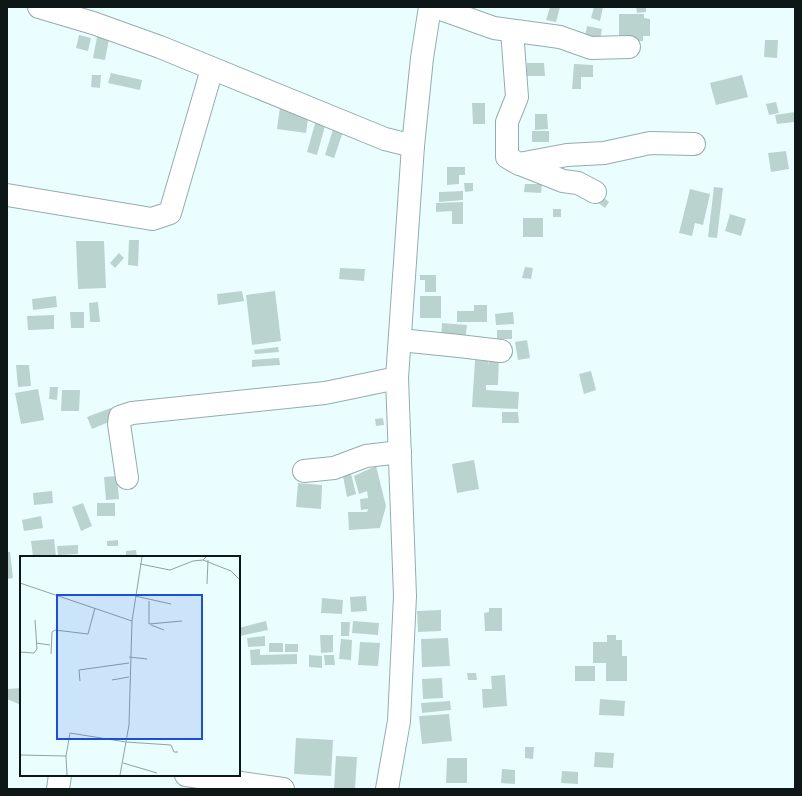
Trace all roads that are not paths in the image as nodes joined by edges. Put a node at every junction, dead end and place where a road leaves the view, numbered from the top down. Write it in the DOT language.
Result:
graph roads {
  1 [pos="39,7"];
  2 [pos="430,7"];
  3 [pos="435,7"];
  4 [pos="512,30"];
  5 [pos="630,47"];
  6 [pos="212,68"];
  7 [pos="694,144"];
  8 [pos="413,146"];
  9 [pos="519,164"];
  10 [pos="595,192"];
  11 [pos="7,195"];
  12 [pos="400,340"];
  13 [pos="500,352"];
  14 [pos="397,378"];
  15 [pos="400,452"];
  16 [pos="304,471"];
  17 [pos="127,478"];
  18 [pos="60,776"];
  19 [pos="193,776"];
  20 [pos="58,789"];
  21 [pos="283,789"];
  22 [pos="386,789"];
  1 -- 6 [label="street"];
  2 -- 8 [label="street"];
  3 -- 4 [label="street"];
  4 -- 5 [label="street"];
  4 -- 9 [label="street"];
  6 -- 8 [label="street"];
  6 -- 11 [label="street"];
  7 -- 9 [label="street"];
  8 -- 12 [label="street"];
  9 -- 10 [label="street"];
  12 -- 13 [label="street"];
  12 -- 14 [label="street"];
  14 -- 15 [label="street"];
  14 -- 17 [label="street"];
  15 -- 16 [label="street"];
  15 -- 22 [label="street"];
  18 -- 20 [label="street"];
  19 -- 21 [label="street"];
}
